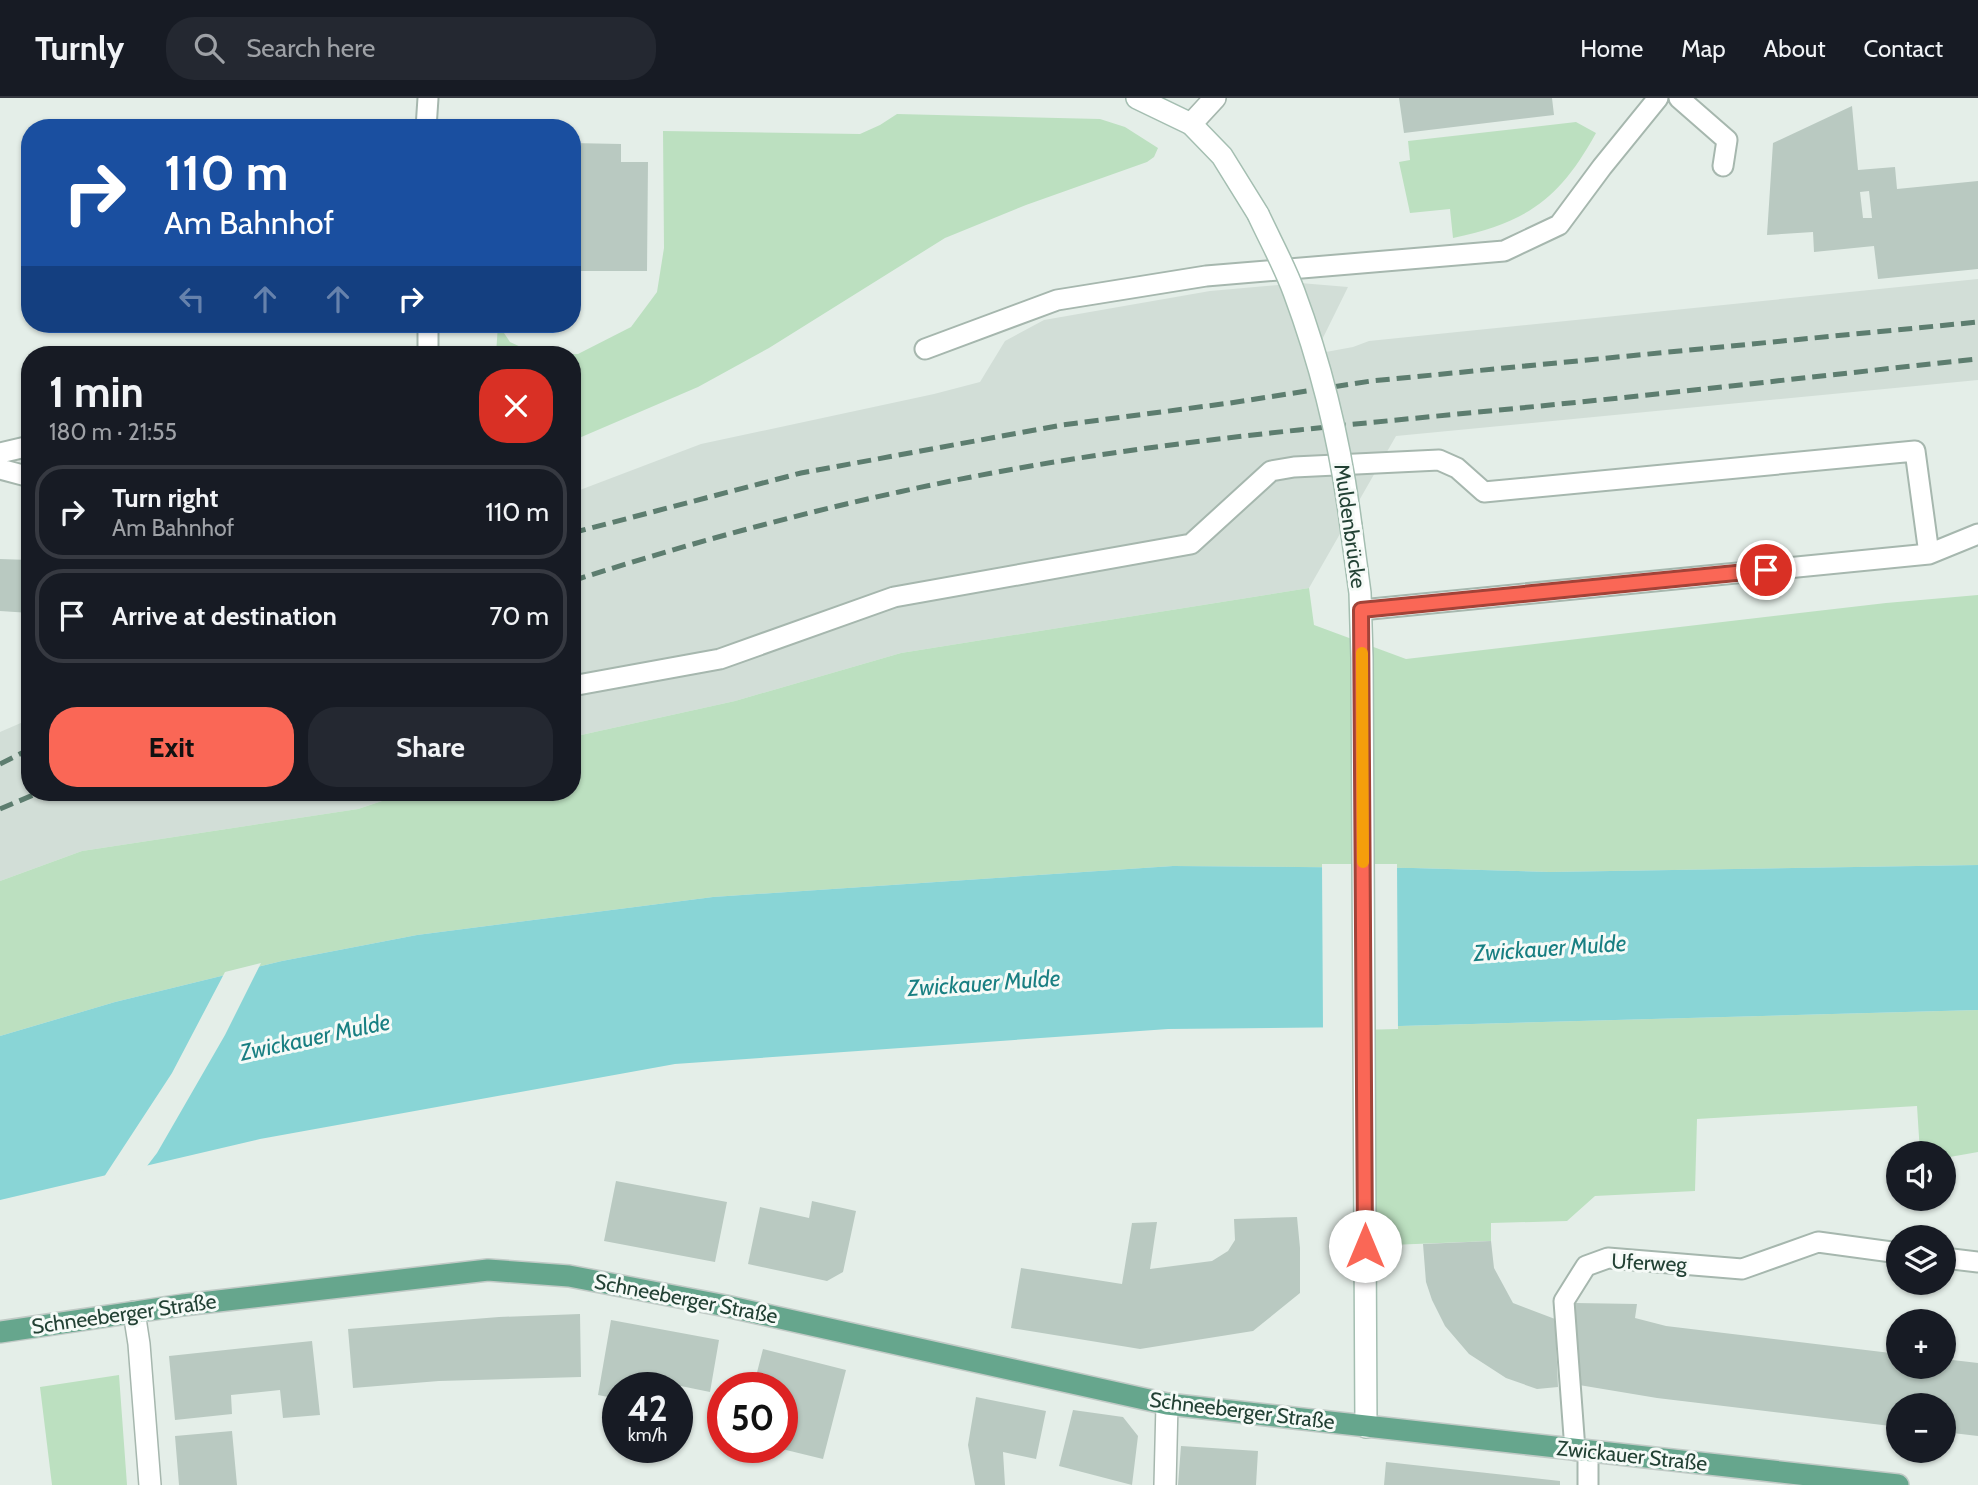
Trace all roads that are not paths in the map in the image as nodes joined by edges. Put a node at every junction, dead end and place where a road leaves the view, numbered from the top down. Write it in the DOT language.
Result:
graph roads {
  1 [pos="428,98"];
  2 [pos="1137,98"];
  3 [pos="1215,98"];
  4 [pos="1658,98"];
  5 [pos="1679,98"];
  6 [pos="427,119"];
  7 [pos="1191,124"];
  8 [pos="1723,166"];
  9 [pos="925,349"];
  10 [pos="21,448"];
  11 [pos="0,453"];
  12 [pos="0,469"];
  13 [pos="21,475"];
  14 [pos="1978,534"];
  15 [pos="1929,554"];
  16 [pos="1361,610"];
  17 [pos="581,684"];
  18 [pos="1886,1251"];
  19 [pos="1956,1259"];
  20 [pos="1978,1262"];
  21 [pos="134,1312"];
  22 [pos="0,1332"];
  23 [pos="1167,1404"];
  24 [pos="1366,1427"];
  25 [pos="1581,1450"];
  26 [pos="150,1485"];
  27 [pos="1165,1485"];
  28 [pos="1588,1485"];
  29 [pos="1898,1485"];
  1 -- 6 [label="lane"];
  2 -- 7 [label="main road"];
  3 -- 7 [label="main road"];
  4 -- 9 [label="lane"];
  5 -- 8 [label="lane"];
  7 -- 16 [label="main road, Muldenbrücke, bridge"];
  10 -- 11 [label="lane"];
  12 -- 13 [label="lane"];
  14 -- 15 [label="lane"];
  15 -- 16 [label="lane"];
  15 -- 17 [label="lane"];
  16 -- 24 [label="main road, Muldenbrücke"];
  18 -- 25 [label="lane, Uferweg"];
  19 -- 20 [label="lane"];
  21 -- 22 [label="main road, Schneeberger Straße"];
  21 -- 23 [label="main road, Schneeberger Straße"];
  21 -- 26 [label="main road"];
  23 -- 24 [label="main road, Schneeberger Straße"];
  23 -- 27 [label="main road"];
  24 -- 25 [label="main road, Zwickauer Straße"];
  25 -- 28 [label="lane, Uferweg"];
  25 -- 29 [label="main road, Zwickauer Straße"];
}
